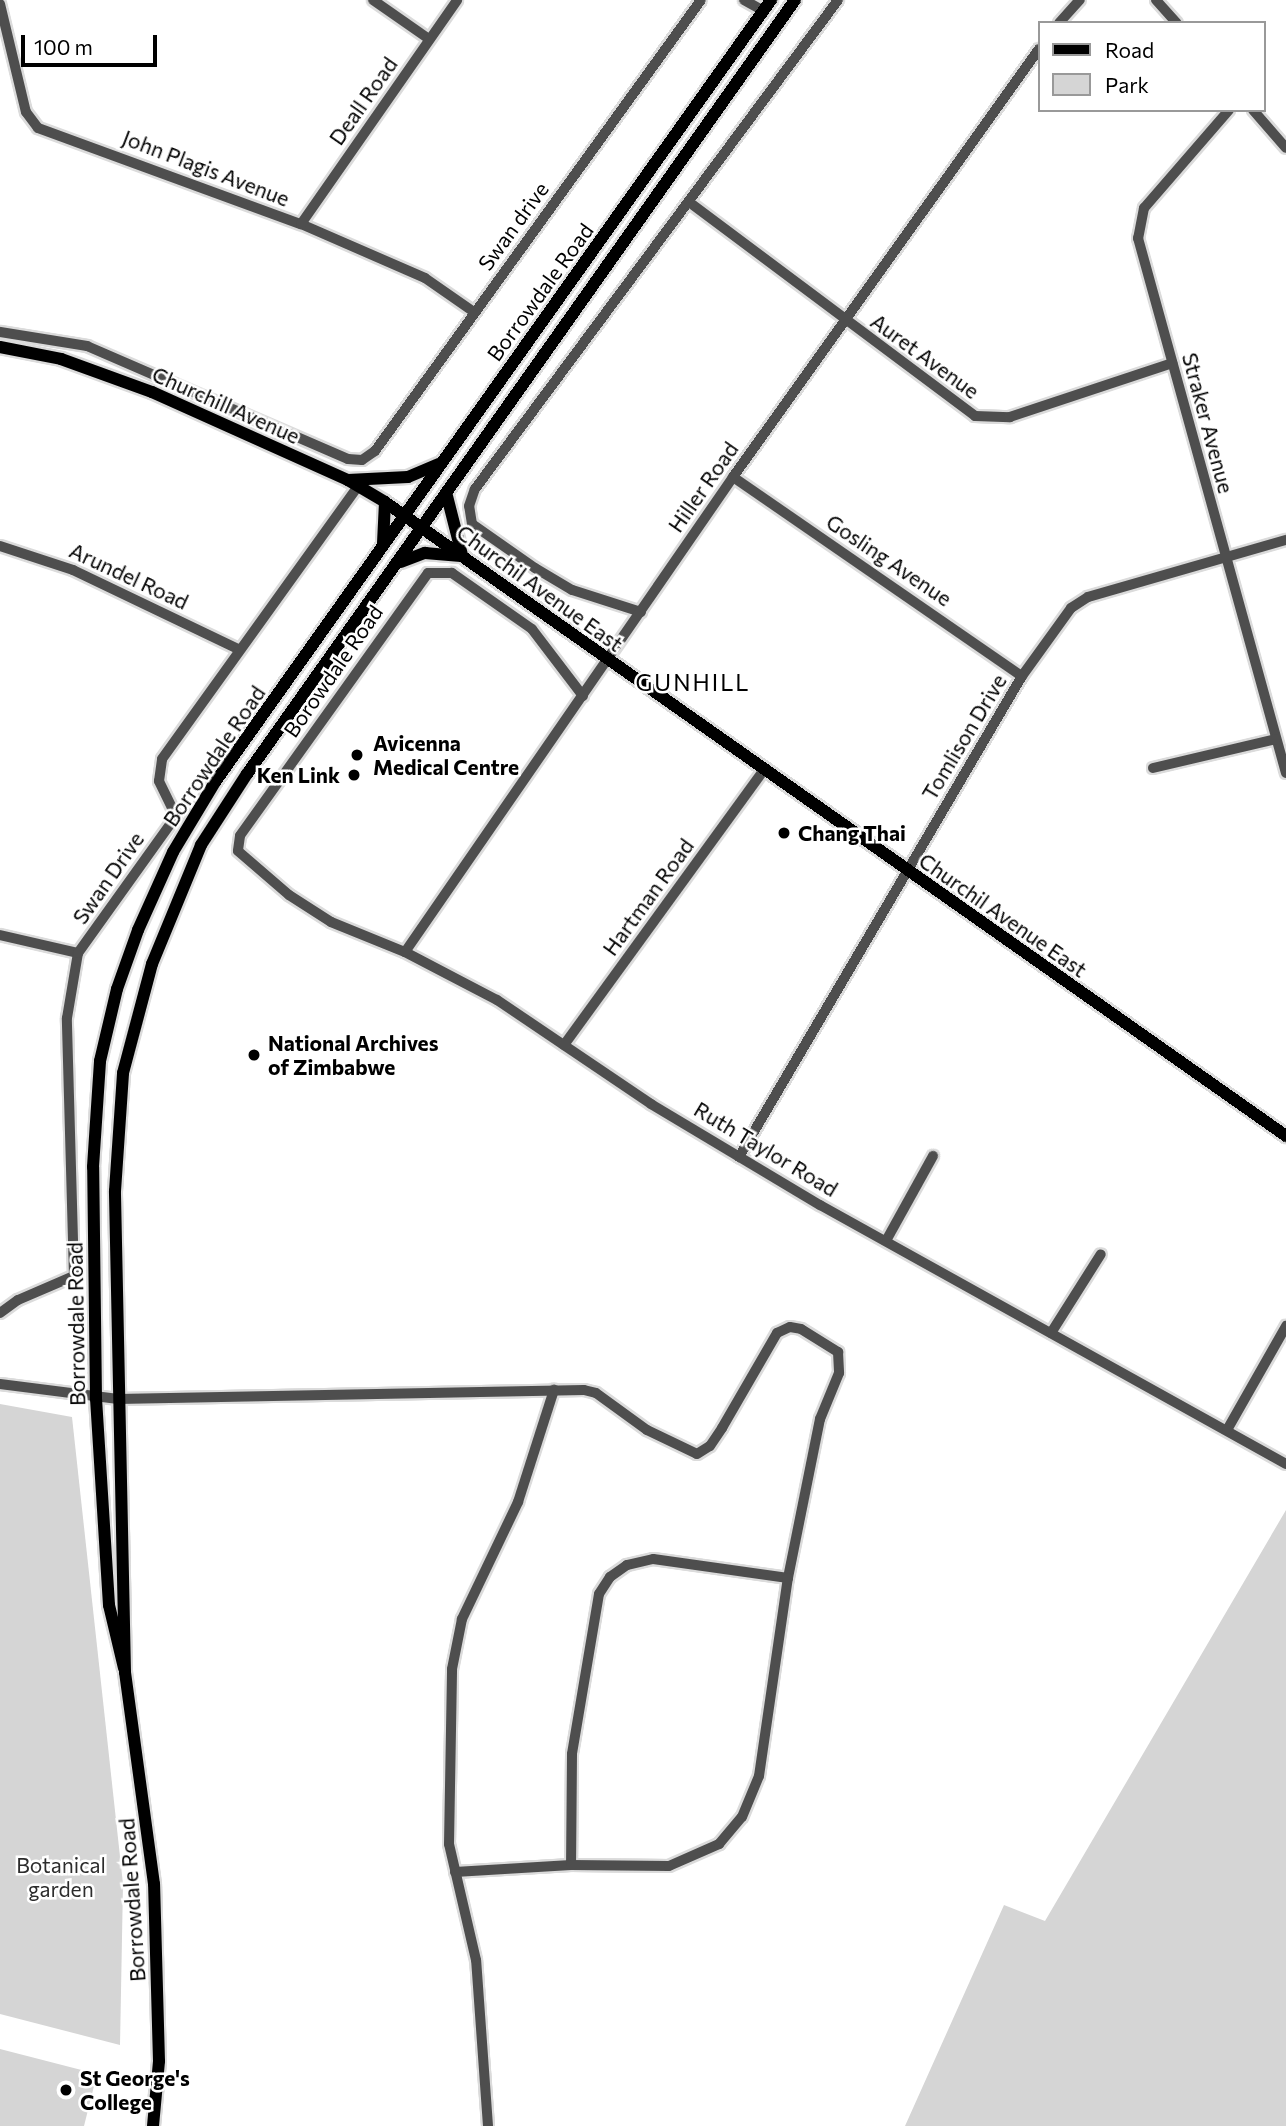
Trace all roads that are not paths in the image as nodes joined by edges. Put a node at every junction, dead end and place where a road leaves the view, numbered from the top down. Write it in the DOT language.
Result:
graph roads {
  1 [pos="373,0"];
  2 [pos="457,0"];
  3 [pos="701,0"];
  4 [pos="744,0"];
  5 [pos="795,0"];
  6 [pos="838,0"];
  7 [pos="1080,0"];
  8 [pos="1156,0"];
  9 [pos="0,4"];
  10 [pos="767,6"];
  11 [pos="1061,21"];
  12 [pos="1175,21"];
  13 [pos="429,39"];
  14 [pos="1038,50"];
  15 [pos="1227,112"];
  16 [pos="1255,112"];
  17 [pos="1286,148"];
  18 [pos="689,202"];
  19 [pos="302,224"];
  20 [pos="474,313"];
  21 [pos="843,321"];
  22 [pos="0,332"];
  23 [pos="0,347"];
  24 [pos="1172,363"];
  25 [pos="234,407"];
  26 [pos="225,426"];
  27 [pos="442,462"];
  28 [pos="733,477"];
  29 [pos="353,483"];
  30 [pos="447,496"];
  31 [pos="385,502"];
  32 [pos="404,515"];
  33 [pos="425,528"];
  34 [pos="1286,540"];
  35 [pos="0,546"];
  36 [pos="383,548"];
  37 [pos="462,556"];
  38 [pos="1224,559"];
  39 [pos="399,563"];
  40 [pos="418,582"];
  41 [pos="640,612"];
  42 [pos="238,649"];
  43 [pos="607,661"];
  44 [pos="1022,676"];
  45 [pos="583,696"];
  46 [pos="1276,739"];
  47 [pos="1153,768"];
  48 [pos="763,771"];
  49 [pos="1286,773"];
  50 [pos="238,851"];
  51 [pos="906,871"];
  52 [pos="0,935"];
  53 [pos="405,952"];
  54 [pos="78,953"];
  55 [pos="564,1045"];
  56 [pos="1286,1136"];
  57 [pos="933,1156"];
  58 [pos="740,1157"];
  59 [pos="887,1239"];
  60 [pos="1101,1254"];
  61 [pos="0,1313"];
  62 [pos="1286,1326"];
  63 [pos="1051,1333"];
  64 [pos="0,1384"];
  65 [pos="554,1390"];
  66 [pos="96,1399"];
  67 [pos="118,1399"];
  68 [pos="1227,1430"];
  69 [pos="1286,1464"];
  70 [pos="788,1578"];
  71 [pos="125,1672"];
  72 [pos="571,1865"];
  73 [pos="455,1872"];
  74 [pos="153,2126"];
  75 [pos="488,2126"];
  1 -- 13 [label="street"];
  2 -- 13 [label="street, Deall Road"];
  3 -- 20 [label="street, Swan drive"];
  4 -- 10 [label="street"];
  5 -- 30 [label="main road, Borrowdale Road"];
  6 -- 18 [label="street"];
  7 -- 11 [label="street"];
  8 -- 12 [label="street"];
  9 -- 19 [label="street, John Plagis Avenue"];
  10 -- 27 [label="main road, Borrowdale Road"];
  13 -- 19 [label="street, Deall Road"];
  14 -- 21 [label="street, Hiller Road"];
  15 -- 24 [label="street, Straker Avenue"];
  16 -- 17 [label="street"];
  18 -- 21 [label="street, Auret Avenue"];
  18 -- 41 [label="street, Churchil Avenue East"];
  19 -- 20 [label="street, John Plagis Avenue"];
  20 -- 25 [label="street, Swan drive"];
  21 -- 24 [label="street, Auret Avenue"];
  21 -- 28 [label="street, Hiller Road"];
  22 -- 25 [label="street"];
  23 -- 26 [label="main road, Churchill Avenue"];
  24 -- 38 [label="street, Straker Avenue"];
  25 -- 26 [label="street"];
  26 -- 29 [label="main road, Churchill Avenue"];
  27 -- 29 [label="main road"];
  27 -- 32 [label="main road, Borrowdale Road"];
  28 -- 41 [label="street, Hiller Road"];
  28 -- 44 [label="street, Gosling Avenue"];
  29 -- 31 [label="main road, Churchill Avenue"];
  29 -- 42 [label="street, Swan Drive"];
  30 -- 33 [label="main road, Borrowdale Road"];
  30 -- 37 [label="main road"];
  31 -- 32 [label="main road, Churchill Avenue"];
  31 -- 36 [label="main road"];
  32 -- 33 [label="main road, Churchill Avenue"];
  32 -- 36 [label="main road, Borrowdale Road"];
  33 -- 37 [label="main road, Churchil Avenue East"];
  33 -- 39 [label="main road, Borrowdale Road"];
  34 -- 38 [label="street, Tomlison Drive"];
  35 -- 42 [label="street, Arundel Road"];
  36 -- 66 [label="main road, Borrowdale Road"];
  37 -- 39 [label="main road"];
  37 -- 43 [label="main road, Churchil Avenue East"];
  38 -- 44 [label="street, Tomlison Drive"];
  38 -- 46 [label="street, Straker Avenue"];
  39 -- 67 [label="main road, Borrowdale Road"];
  40 -- 45 [label="street, Churchil Avenue East"];
  40 -- 50 [label="street, Borowdale Road"];
  41 -- 43 [label="street, Hiller Road"];
  42 -- 54 [label="street, Swan Drive"];
  43 -- 45 [label="street, Hiller Road"];
  43 -- 48 [label="main road, Churchil Avenue East"];
  44 -- 51 [label="street, Tomlison Drive"];
  45 -- 53 [label="street, Hiller Road"];
  46 -- 47 [label="street"];
  46 -- 49 [label="street, Straker Avenue"];
  48 -- 51 [label="main road, Churchil Avenue East"];
  48 -- 55 [label="street, Hartman Road"];
  50 -- 53 [label="street, Ruth Taylor Road"];
  51 -- 56 [label="main road, Churchil Avenue East"];
  51 -- 58 [label="street, Tomlison Drive"];
  52 -- 54 [label="street"];
  53 -- 55 [label="street, Ruth Taylor Road"];
  54 -- 61 [label="street, Swan Drive"];
  55 -- 58 [label="street, Ruth Taylor Road"];
  57 -- 59 [label="street"];
  58 -- 59 [label="street, Ruth Taylor Road"];
  59 -- 63 [label="street, Ruth Taylor Road"];
  60 -- 63 [label="street"];
  62 -- 68 [label="street"];
  63 -- 68 [label="street, Ruth Taylor Road"];
  64 -- 66 [label="street"];
  65 -- 67 [label="street"];
  65 -- 70 [label="street"];
  65 -- 73 [label="street"];
  66 -- 67 [label="street"];
  66 -- 71 [label="main road, Borrowdale Road"];
  67 -- 71 [label="main road, Borrowdale Road"];
  68 -- 69 [label="street, Ruth Taylor Road"];
  70 -- 72 [label="street"];
  70 -- 72 [label="street"];
  71 -- 74 [label="main road, Borrowdale Road"];
  72 -- 73 [label="street"];
  73 -- 75 [label="street"];
}
